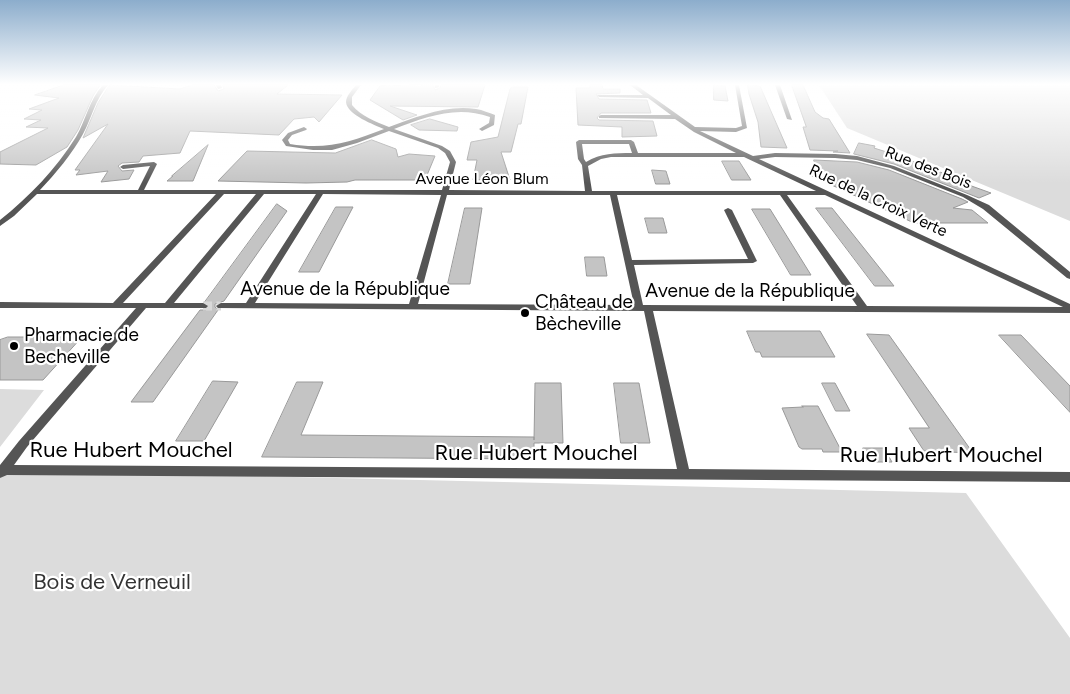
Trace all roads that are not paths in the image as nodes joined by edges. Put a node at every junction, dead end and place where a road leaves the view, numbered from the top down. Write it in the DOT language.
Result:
graph roads {
  1 [pos="87,117"];
  2 [pos="365,117"];
  3 [pos="423,117"];
  4 [pos="493,117"];
  5 [pos="677,117"];
  6 [pos="743,117"];
  7 [pos="304,129"];
  8 [pos="391,129"];
  9 [pos="482,129"];
  10 [pos="693,129"];
  11 [pos="636,155"];
  12 [pos="749,156"];
  13 [pos="585,165"];
  14 [pos="123,167"];
  15 [pos="35,192"];
  16 [pos="140,192"];
  17 [pos="222,192"];
  18 [pos="262,192"];
  19 [pos="321,192"];
  20 [pos="446,192"];
  21 [pos="589,193"];
  22 [pos="612,193"];
  23 [pos="782,193"];
  24 [pos="824,193"];
  25 [pos="728,210"];
  26 [pos="1,222"];
  27 [pos="629,263"];
  28 [pos="1070,276"];
  29 [pos="116,304"];
  30 [pos="0,305"];
  31 [pos="144,305"];
  32 [pos="168,305"];
  33 [pos="203,306"];
  34 [pos="221,306"];
  35 [pos="249,306"];
  36 [pos="413,307"];
  37 [pos="643,308"];
  38 [pos="864,308"];
  39 [pos="1070,309"];
  40 [pos="1,472"];
  41 [pos="684,474"];
  42 [pos="1070,477"];
  1 -- 15 [label="street"];
  2 -- 8 [label="street"];
  3 -- 8 [label="street"];
  4 -- 9 [label="street"];
  5 -- 10 [label="street, Rue de la Croix Verte"];
  6 -- 10 [label="street"];
  7 -- 8 [label="street"];
  8 -- 20 [label="street"];
  10 -- 12 [label="street, Rue de la Croix Verte"];
  11 -- 12 [label="street, Rue des Bois"];
  11 -- 13 [label="street, Rue des Bois"];
  11 -- 13 [label="street"];
  12 -- 24 [label="street, Rue de la Croix Verte"];
  12 -- 28 [label="street, Rue des Bois"];
  13 -- 21 [label="street"];
  14 -- 16 [label="street"];
  15 -- 16 [label="street, Avenue Léon Blum"];
  15 -- 26 [label="street"];
  16 -- 17 [label="street, Avenue Léon Blum"];
  17 -- 18 [label="street, Avenue Léon Blum"];
  17 -- 29 [label="street"];
  18 -- 19 [label="street, Avenue Léon Blum"];
  18 -- 32 [label="street"];
  19 -- 20 [label="street, Avenue Léon Blum"];
  19 -- 35 [label="street"];
  20 -- 21 [label="street, Avenue Léon Blum"];
  20 -- 36 [label="street"];
  21 -- 22 [label="street, Avenue Léon Blum"];
  22 -- 23 [label="street, Avenue Léon Blum"];
  22 -- 27 [label="street"];
  23 -- 24 [label="street, Avenue Léon Blum"];
  23 -- 38 [label="street"];
  24 -- 39 [label="street, Rue de la Croix Verte"];
  25 -- 27 [label="street"];
  27 -- 37 [label="street"];
  29 -- 30 [label="street"];
  29 -- 31 [label="street"];
  31 -- 32 [label="street"];
  31 -- 40 [label="street"];
  32 -- 33 [label="street"];
  34 -- 35 [label="street, Avenue de la République"];
  35 -- 36 [label="street, Avenue de la République"];
  36 -- 37 [label="street, Avenue de la République"];
  37 -- 38 [label="street, Avenue de la République"];
  37 -- 41 [label="street"];
  38 -- 39 [label="street, Avenue de la République"];
  40 -- 41 [label="street, Rue Hubert Mouchel"];
  41 -- 42 [label="street, Rue Hubert Mouchel"];
}
